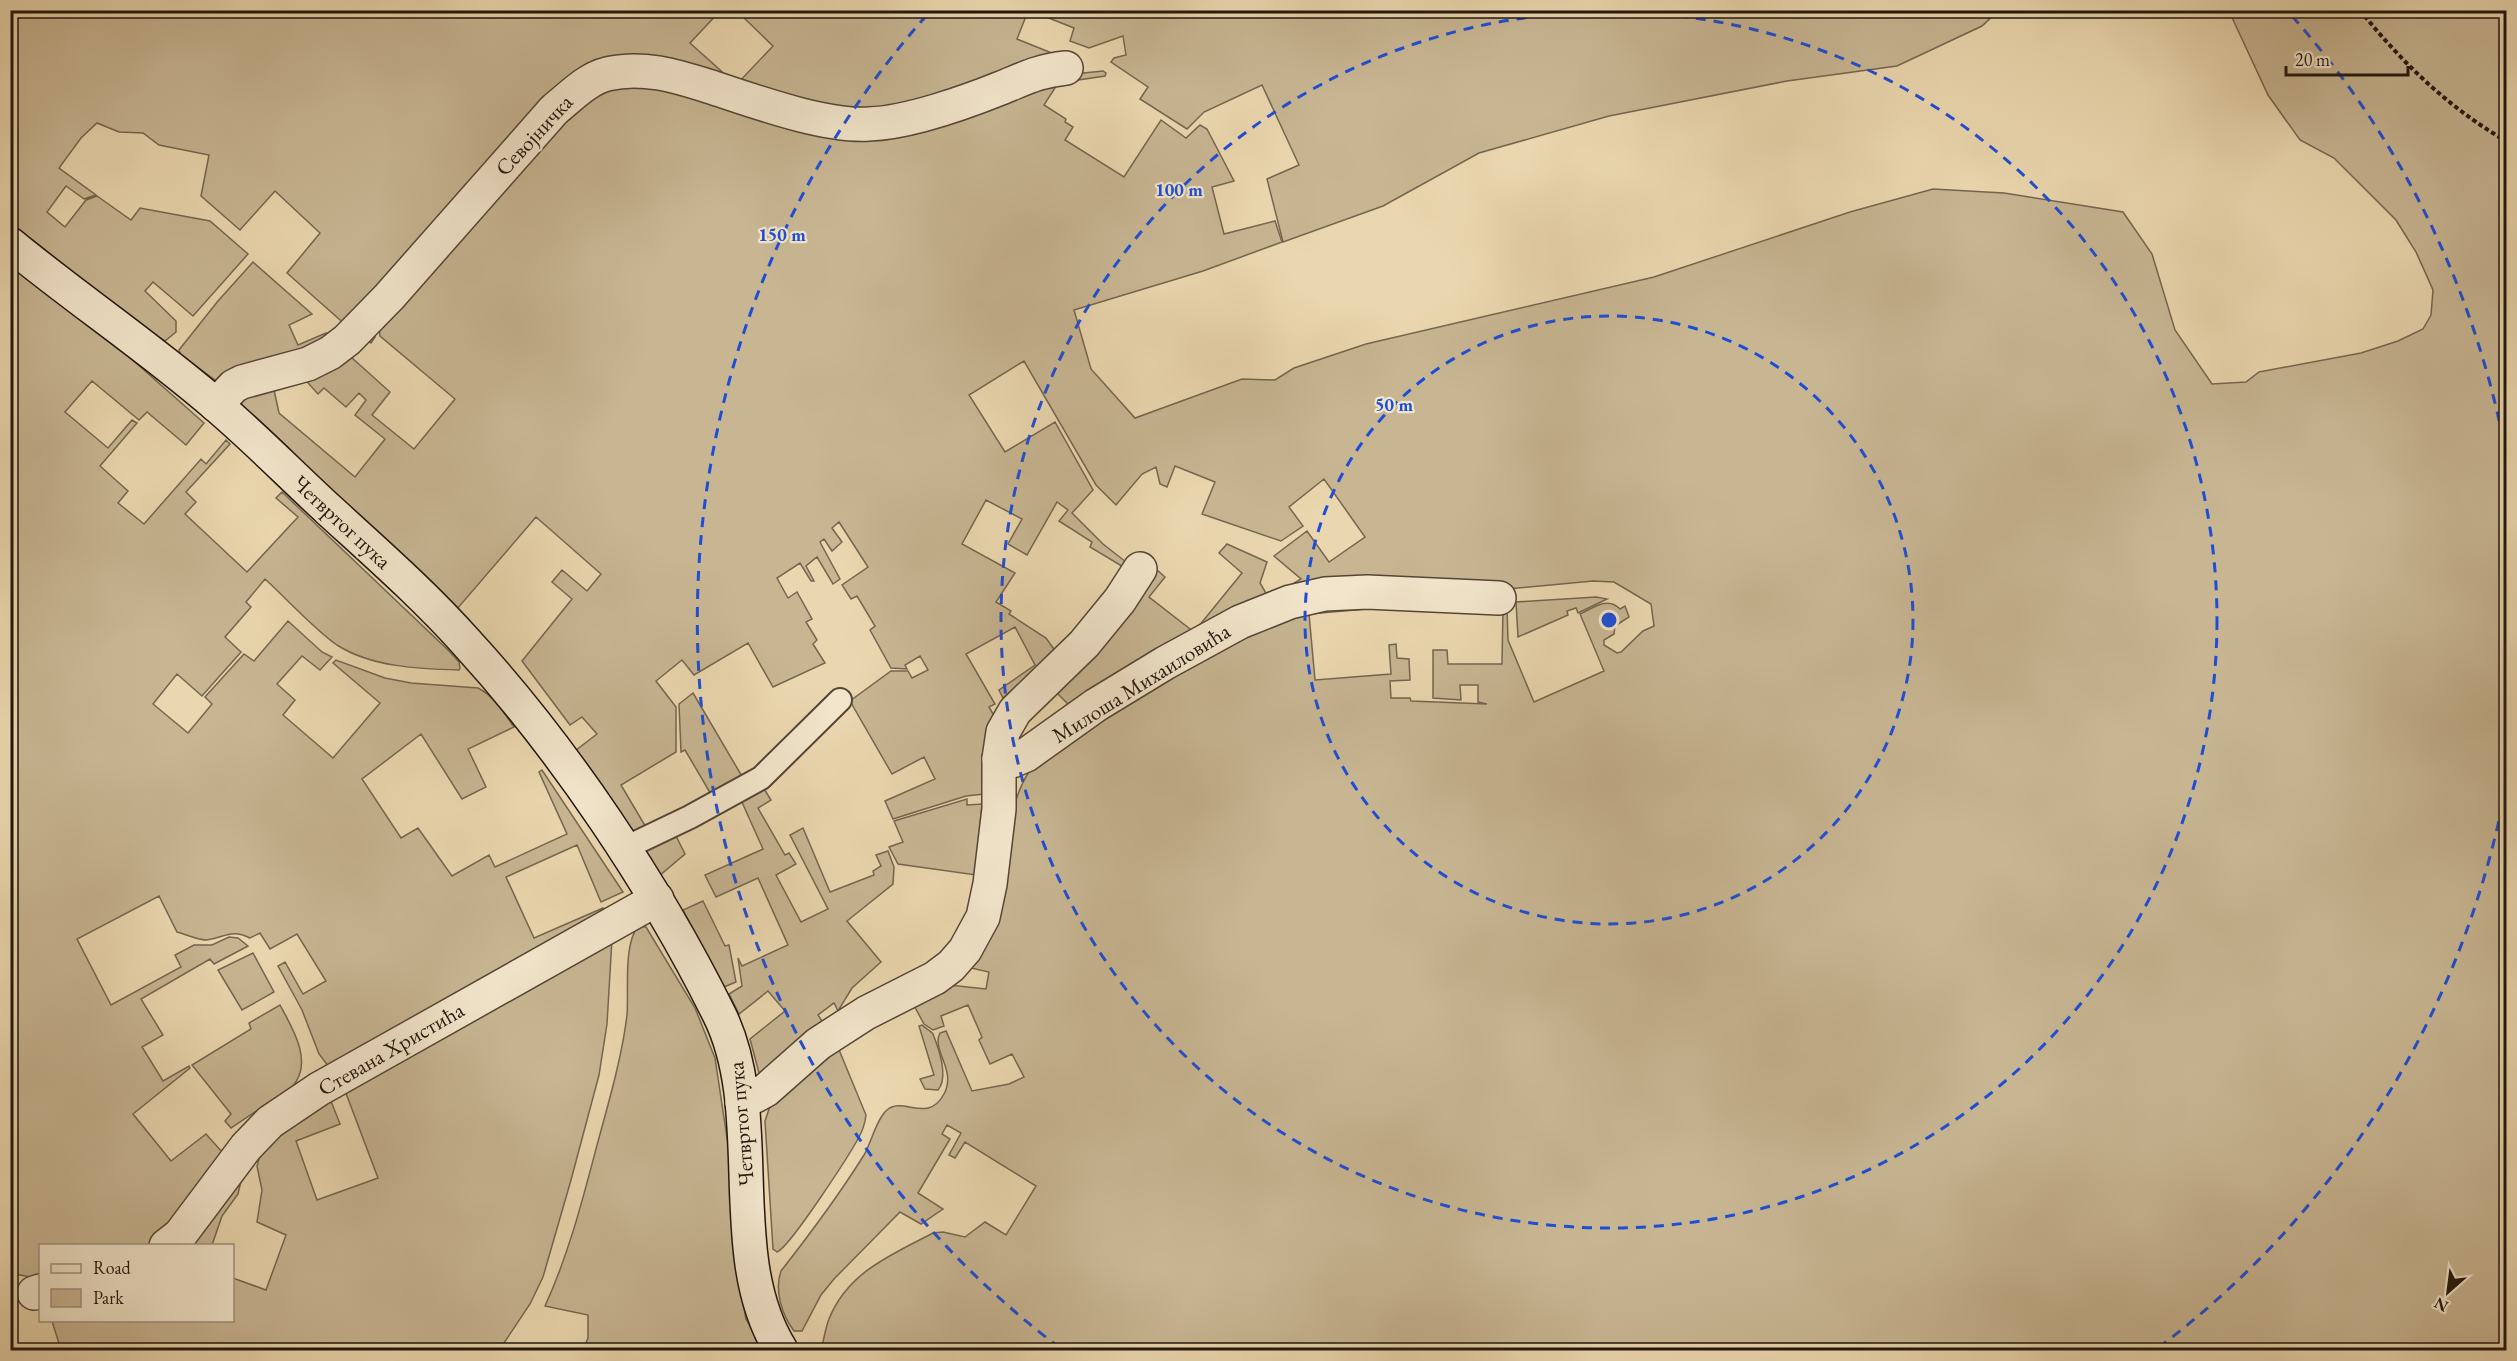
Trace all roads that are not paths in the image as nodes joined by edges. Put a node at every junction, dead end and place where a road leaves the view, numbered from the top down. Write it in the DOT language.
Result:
graph roads {
  1 [pos="1066,68"];
  2 [pos="10,243"];
  3 [pos="216,405"];
  4 [pos="1140,569"];
  5 [pos="1499,598"];
  6 [pos="840,700"];
  7 [pos="999,759"];
  8 [pos="623,849"];
  9 [pos="657,899"];
  10 [pos="742,1103"];
  11 [pos="167,1244"];
  12 [pos="781,1350"];
  1 -- 3 [label="street, Севојничка"];
  2 -- 3 [label="street, Четвртог пука"];
  3 -- 8 [label="street, Четвртог пука"];
  4 -- 7 [label="street, Милоша Михаиловића"];
  5 -- 7 [label="street, Милоша Михаиловића"];
  6 -- 8 [label="lane"];
  7 -- 10 [label="street, Милоша Михаиловића"];
  8 -- 9 [label="street, Четвртог пука"];
  9 -- 10 [label="street, Четвртог пука"];
  9 -- 11 [label="street, Стевана Христића"];
  10 -- 12 [label="street, Четвртог пука"];
}
